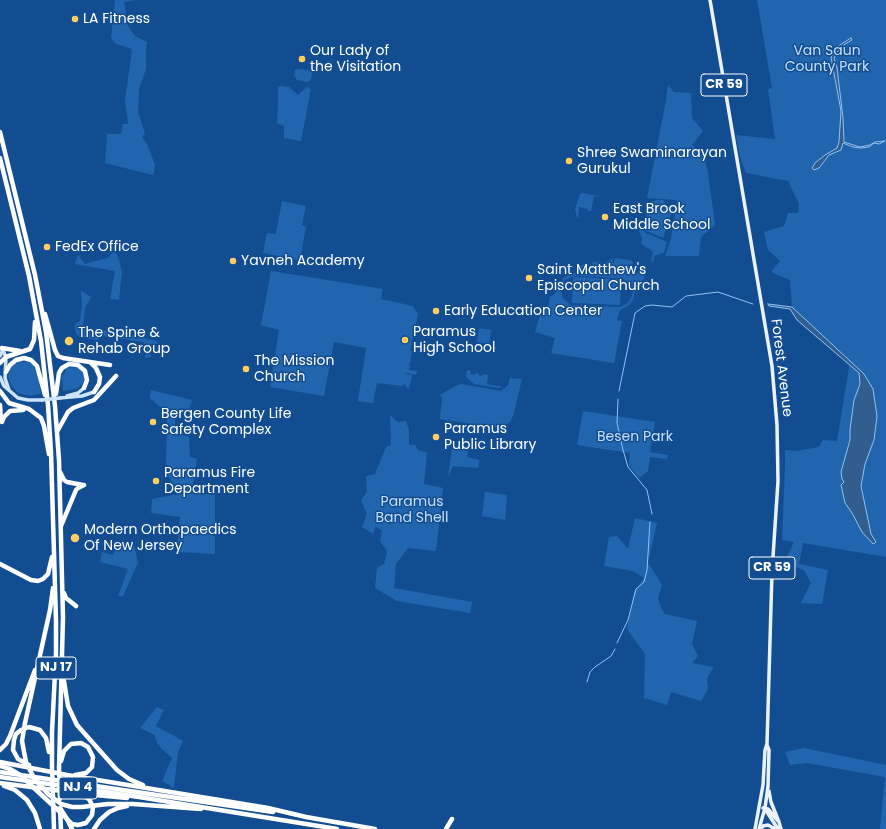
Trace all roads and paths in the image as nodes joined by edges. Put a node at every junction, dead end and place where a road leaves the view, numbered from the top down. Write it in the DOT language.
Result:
graph roads {
  1 [pos="710,0"];
  2 [pos="0,132"];
  3 [pos="0,158"];
  4 [pos="41,303"];
  5 [pos="36,310"];
  6 [pos="1,348"];
  7 [pos="24,352"];
  8 [pos="0,356"];
  9 [pos="6,357"];
  10 [pos="89,362"];
  11 [pos="0,364"];
  12 [pos="110,365"];
  13 [pos="6,372"];
  14 [pos="116,376"];
  15 [pos="0,377"];
  16 [pos="84,388"];
  17 [pos="9,391"];
  18 [pos="0,392"];
  19 [pos="94,392"];
  20 [pos="60,398"];
  21 [pos="0,404"];
  22 [pos="48,405"];
  23 [pos="55,406"];
  24 [pos="32,411"];
  25 [pos="57,432"];
  26 [pos="52,468"];
  27 [pos="59,470"];
  28 [pos="67,482"];
  29 [pos="73,498"];
  30 [pos="60,528"];
  31 [pos="53,543"];
  32 [pos="0,564"];
  33 [pos="54,569"];
  34 [pos="62,586"];
  35 [pos="63,617"];
  36 [pos="43,644"];
  37 [pos="62,657"];
  38 [pos="767,744"];
  39 [pos="0,750"];
  40 [pos="0,762"];
  41 [pos="0,766"];
  42 [pos="52,767"];
  43 [pos="36,768"];
  44 [pos="59,768"];
  45 [pos="0,772"];
  46 [pos="67,775"];
  47 [pos="0,777"];
  48 [pos="0,784"];
  49 [pos="768,786"];
  50 [pos="155,790"];
  51 [pos="58,791"];
  52 [pos="155,802"];
  53 [pos="760,807"];
  54 [pos="60,808"];
  55 [pos="765,808"];
  56 [pos="281,812"];
  57 [pos="779,822"];
  58 [pos="40,829"];
  59 [pos="54,829"];
  60 [pos="61,829"];
  61 [pos="72,829"];
  62 [pos="94,829"];
  63 [pos="338,829"];
  64 [pos="376,829"];
  65 [pos="446,829"];
  66 [pos="452,829"];
  67 [pos="755,829"];
  68 [pos="760,829"];
  69 [pos="776,829"];
  70 [pos="781,829"];
  1 -- 38 [label="main road, Forest Avenue / CR 59"];
  2 -- 4 [label="highway, NJ 17"];
  3 -- 5 [label="highway, NJ 17"];
  4 -- 10 [label="highway"];
  4 -- 23 [label="highway, NJ 17"];
  5 -- 7 [label="highway"];
  5 -- 22 [label="highway, NJ 17"];
  6 -- 7 [label="highway"];
  6 -- 8 [label="main road"];
  6 -- 9 [label="main road"];
  7 -- 9 [label="highway"];
  9 -- 11 [label="highway"];
  9 -- 13 [label="main road"];
  10 -- 12 [label="highway"];
  10 -- 19 [label="highway"];
  13 -- 17 [label="main road"];
  13 -- 22 [label="highway"];
  14 -- 25 [label="highway"];
  15 -- 17 [label="main road"];
  16 -- 20 [label="main road"];
  16 -- 23 [label="highway"];
  17 -- 20 [label="main road, bridge"];
  18 -- 24 [label="highway"];
  19 -- 20 [label="main road"];
  21 -- 24 [label="highway"];
  22 -- 26 [label="highway, NJ 17"];
  23 -- 25 [label="highway, NJ 17"];
  24 -- 26 [label="highway"];
  25 -- 27 [label="highway, NJ 17"];
  26 -- 31 [label="highway, NJ 17"];
  27 -- 28 [label="highway"];
  27 -- 30 [label="highway, NJ 17"];
  28 -- 29 [label="highway"];
  28 -- 29 [label="highway"];
  29 -- 30 [label="highway"];
  30 -- 34 [label="highway, NJ 17"];
  31 -- 32 [label="highway"];
  31 -- 33 [label="highway, NJ 17"];
  33 -- 36 [label="highway"];
  33 -- 42 [label="highway, NJ 17"];
  34 -- 35 [label="highway, NJ 17"];
  34 -- 35 [label="highway"];
  35 -- 37 [label="highway, NJ 17"];
  36 -- 39 [label="highway"];
  36 -- 52 [label="highway, bridge"];
  37 -- 44 [label="highway, NJ 17"];
  37 -- 50 [label="highway"];
  38 -- 49 [label="main road, Forest Avenue / CR 59"];
  38 -- 53 [label="main road, Forest Avenue / CR 59"];
  40 -- 43 [label="highway"];
  41 -- 61 [label="highway, bridge"];
  42 -- 43 [label="highway"];
  42 -- 59 [label="highway, NJ 17, bridge"];
  43 -- 46 [label="highway"];
  44 -- 46 [label="highway"];
  44 -- 54 [label="highway, NJ 17, bridge"];
  45 -- 56 [label="highway, NJ 4"];
  46 -- 50 [label="highway"];
  47 -- 52 [label="highway, NJ 4"];
  48 -- 51 [label="highway"];
  48 -- 58 [label="highway"];
  49 -- 55 [label="main road, Forest Avenue / CR 59"];
  49 -- 57 [label="main road"];
  50 -- 56 [label="highway"];
  51 -- 52 [label="highway"];
  51 -- 54 [label="highway"];
  52 -- 62 [label="highway"];
  52 -- 63 [label="highway"];
  53 -- 55 [label="main road"];
  53 -- 67 [label="main road, Forest Avenue / CR 59"];
  54 -- 60 [label="highway, NJ 17"];
  55 -- 57 [label="main road"];
  55 -- 68 [label="main road, Forest Avenue / CR 59"];
  55 -- 69 [label="main road"];
  56 -- 64 [label="highway, NJ 4"];
  57 -- 70 [label="main road"];
  65 -- 66 [label="highway"];
  68 -- 69 [label="main road"];
}
